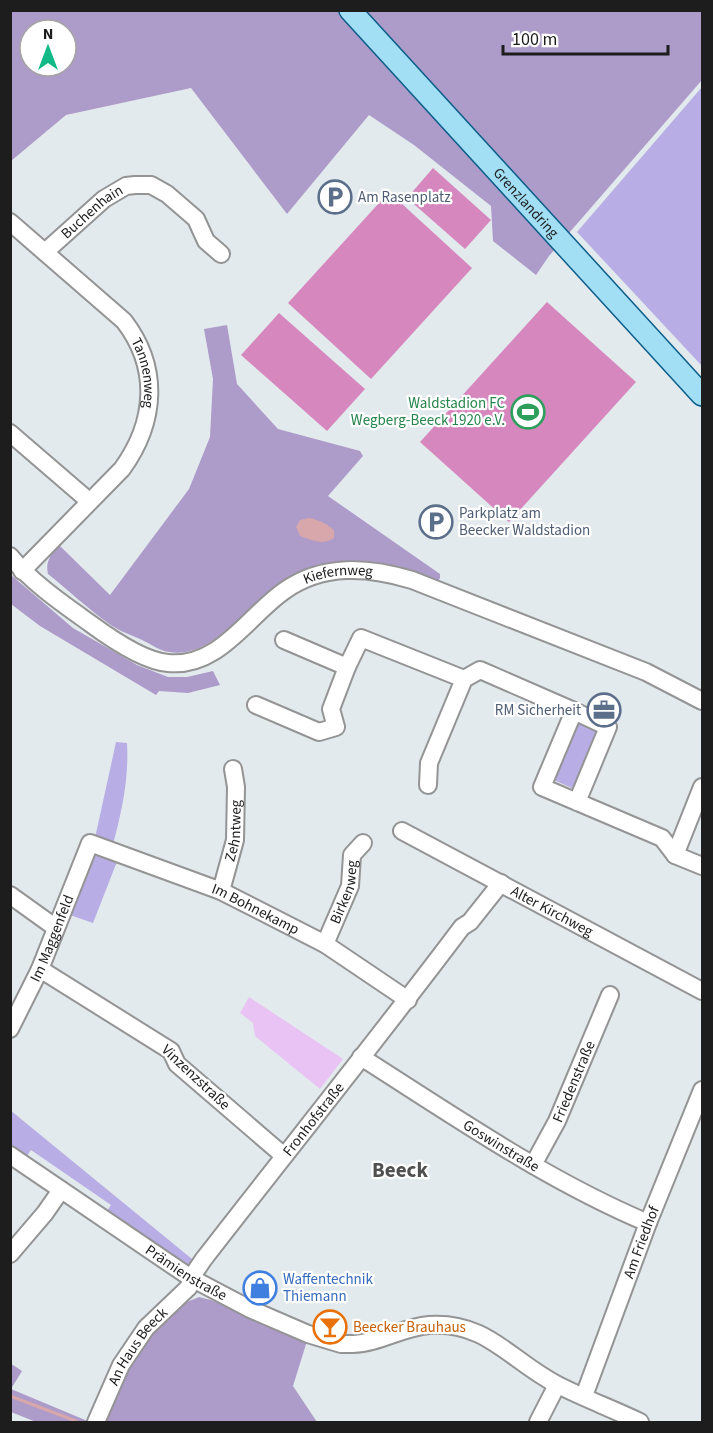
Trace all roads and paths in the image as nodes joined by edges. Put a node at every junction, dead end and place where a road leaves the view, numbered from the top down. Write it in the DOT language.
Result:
graph roads {
  1 [pos="350,10"];
  2 [pos="10,222"];
  3 [pos="45,252"];
  4 [pos="221,254"];
  5 [pos="702,395"];
  6 [pos="10,433"];
  7 [pos="89,501"];
  8 [pos="10,556"];
  9 [pos="22,571"];
  10 [pos="284,640"];
  11 [pos="347,668"];
  12 [pos="464,679"];
  13 [pos="702,701"];
  14 [pos="256,705"];
  15 [pos="574,711"];
  16 [pos="233,769"];
  17 [pos="428,785"];
  18 [pos="702,788"];
  19 [pos="578,802"];
  20 [pos="402,831"];
  21 [pos="90,843"];
  22 [pos="363,843"];
  23 [pos="675,855"];
  24 [pos="702,866"];
  25 [pos="501,883"];
  26 [pos="221,891"];
  27 [pos="10,895"];
  28 [pos="56,927"];
  29 [pos="325,944"];
  30 [pos="40,969"];
  31 [pos="702,991"];
  32 [pos="610,995"];
  33 [pos="408,1000"];
  34 [pos="10,1029"];
  35 [pos="361,1057"];
  36 [pos="702,1090"];
  37 [pos="10,1155"];
  38 [pos="284,1156"];
  39 [pos="533,1165"];
  40 [pos="61,1190"];
  41 [pos="648,1223"];
  42 [pos="10,1254"];
  43 [pos="191,1278"];
  44 [pos="557,1385"];
  45 [pos="584,1396"];
  46 [pos="96,1422"];
  47 [pos="538,1422"];
  48 [pos="640,1422"];
  1 -- 5 [label="main road, Grenzlandring"];
  2 -- 3 [label="street, Tannenweg"];
  3 -- 4 [label="street, Buchenhain"];
  3 -- 7 [label="street, Tannenweg"];
  6 -- 7 [label="street"];
  7 -- 9 [label="street, Tannenweg"];
  8 -- 9 [label="street, Kiefernweg"];
  9 -- 13 [label="street, Kiefernweg"];
  10 -- 11 [label="street"];
  11 -- 12 [label="street"];
  11 -- 14 [label="street"];
  12 -- 15 [label="street"];
  12 -- 17 [label="street"];
  15 -- 19 [label="street"];
  15 -- 19 [label="street"];
  16 -- 26 [label="street, Zehntweg"];
  18 -- 23 [label="street"];
  19 -- 23 [label="street"];
  20 -- 25 [label="street, Alter Kirchweg"];
  21 -- 26 [label="street, Im Bohnekamp"];
  21 -- 28 [label="street, Im Maggenfeld"];
  22 -- 29 [label="street, Birkenweg"];
  23 -- 24 [label="street"];
  25 -- 31 [label="street, Alter Kirchweg"];
  25 -- 33 [label="street, Fronhofstraße"];
  26 -- 29 [label="street, Im Bohnekamp"];
  27 -- 28 [label="street"];
  28 -- 30 [label="street, Im Maggenfeld"];
  29 -- 33 [label="street, Im Bohnekamp"];
  30 -- 34 [label="street, Im Maggenfeld"];
  30 -- 38 [label="street, Vinzenzstraße"];
  32 -- 39 [label="street, Friedenstraße"];
  33 -- 35 [label="street, Fronhofstraße"];
  35 -- 38 [label="street, Fronhofstraße"];
  35 -- 39 [label="street, Goswinstraße"];
  36 -- 41 [label="street, Am Friedhof"];
  37 -- 40 [label="street, Prämienstraße"];
  38 -- 43 [label="street, Fronhofstraße"];
  39 -- 41 [label="street, Goswinstraße"];
  40 -- 42 [label="street"];
  40 -- 43 [label="street, Prämienstraße"];
  41 -- 45 [label="street, Am Friedhof"];
  43 -- 44 [label="street, Prämienstraße"];
  43 -- 46 [label="street, An Haus Beeck"];
  44 -- 45 [label="street, Prämienstraße"];
  44 -- 47 [label="street"];
  45 -- 48 [label="street, Prämienstraße"];
}
